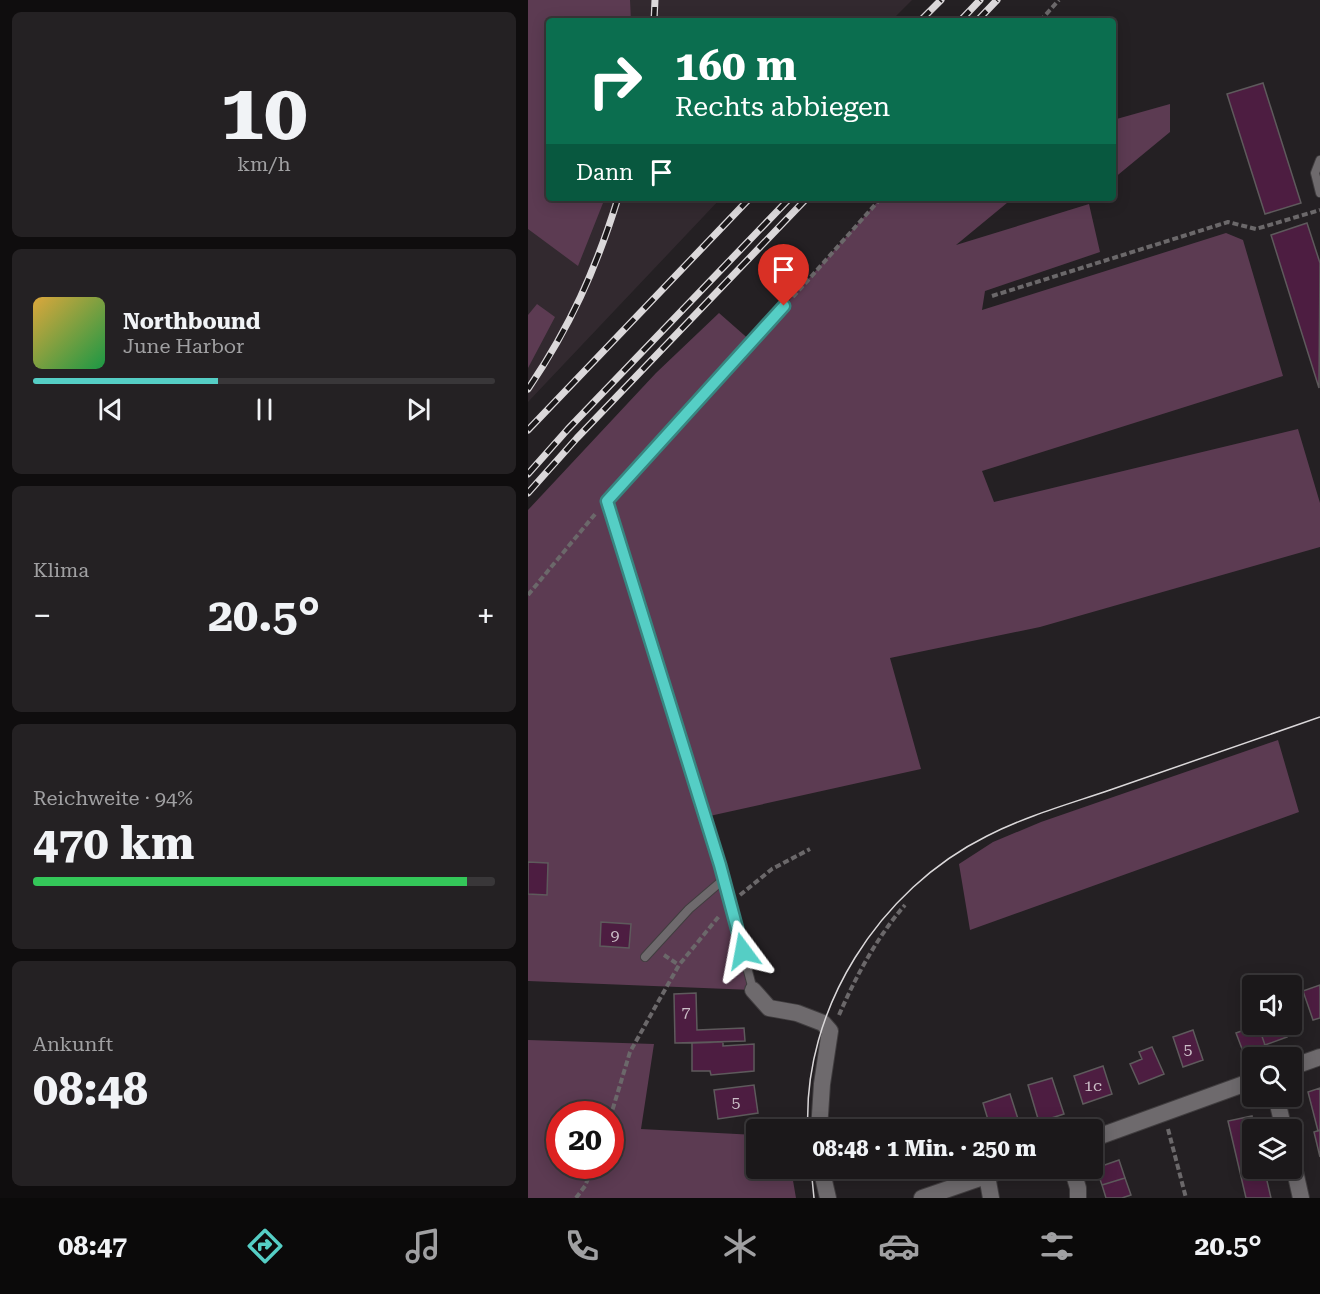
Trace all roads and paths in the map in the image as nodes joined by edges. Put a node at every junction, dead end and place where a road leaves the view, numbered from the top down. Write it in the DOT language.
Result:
graph roads {
  1 [pos="1059,0"];
  2 [pos="1043,18"];
  3 [pos="1320,160"];
  4 [pos="1320,193"];
  5 [pos="878,201"];
  6 [pos="1320,210"];
  7 [pos="992,296"];
  8 [pos="784,306"];
  9 [pos="607,501"];
  10 [pos="528,595"];
  11 [pos="810,849"];
  12 [pos="724,879"];
  13 [pos="731,902"];
  14 [pos="905,905"];
  15 [pos="645,957"];
  16 [pos="753,990"];
  17 [pos="830,1032"];
  18 [pos="1320,1057"];
  19 [pos="1302,1063"];
  20 [pos="1242,1085"];
  21 [pos="615,1101"];
  22 [pos="1164,1114"];
  23 [pos="820,1119"];
  24 [pos="1103,1135"];
  25 [pos="588,1179"];
  26 [pos="824,1179"];
  27 [pos="978,1179"];
  28 [pos="988,1179"];
  29 [pos="1075,1179"];
  30 [pos="1297,1179"];
  31 [pos="576,1198"];
  32 [pos="828,1198"];
  33 [pos="922,1198"];
  34 [pos="991,1198"];
  35 [pos="1078,1198"];
  36 [pos="1185,1198"];
  37 [pos="1301,1198"];
  1 -- 2 [label="path"];
  3 -- 4 [label="lane"];
  5 -- 8 [label="path"];
  6 -- 7 [label="path"];
  8 -- 9 [label="lane"];
  9 -- 10 [label="path"];
  9 -- 12 [label="lane"];
  11 -- 13 [label="path"];
  12 -- 13 [label="lane"];
  12 -- 15 [label="lane"];
  13 -- 16 [label="lane"];
  13 -- 21 [label="path"];
  14 -- 17 [label="path"];
  16 -- 17 [label="street"];
  17 -- 23 [label="street"];
  18 -- 19 [label="street"];
  20 -- 22 [label="street"];
  22 -- 24 [label="street"];
  22 -- 36 [label="path"];
  25 -- 31 [label="path"];
  26 -- 32 [label="street"];
  27 -- 33 [label="street"];
  28 -- 34 [label="street"];
  29 -- 35 [label="street"];
  30 -- 37 [label="street"];
}
